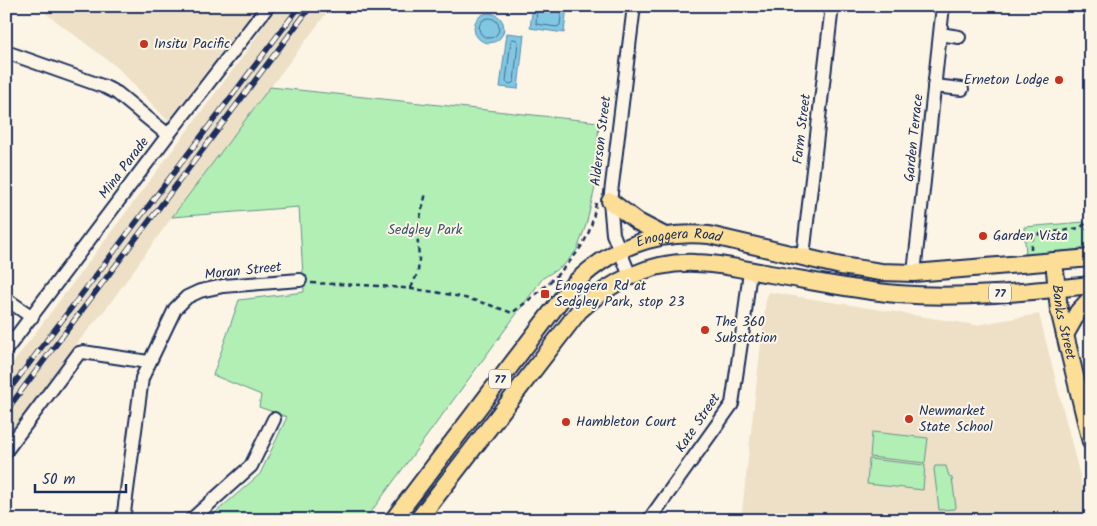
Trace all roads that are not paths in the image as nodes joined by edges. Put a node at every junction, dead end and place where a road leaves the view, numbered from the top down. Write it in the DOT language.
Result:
graph roads {
  1 [pos="268,6"];
  2 [pos="634,6"];
  3 [pos="832,6"];
  4 [pos="943,6"];
  5 [pos="940,34"];
  6 [pos="959,36"];
  7 [pos="6,52"];
  8 [pos="934,86"];
  9 [pos="962,89"];
  10 [pos="168,135"];
  11 [pos="604,198"];
  12 [pos="665,236"];
  13 [pos="619,250"];
  14 [pos="803,256"];
  15 [pos="1091,258"];
  16 [pos="1054,261"];
  17 [pos="750,270"];
  18 [pos="914,273"];
  19 [pos="630,276"];
  20 [pos="300,280"];
  21 [pos="1091,285"];
  22 [pos="1056,289"];
  23 [pos="1091,298"];
  24 [pos="6,300"];
  25 [pos="32,316"];
  26 [pos="1065,335"];
  27 [pos="6,350"];
  28 [pos="148,362"];
  29 [pos="274,419"];
  30 [pos="1091,442"];
  31 [pos="6,451"];
  32 [pos="123,520"];
  33 [pos="191,520"];
  34 [pos="393,520"];
  35 [pos="418,520"];
  36 [pos="649,520"];
  1 -- 10 [label="street, Mina Parade"];
  2 -- 11 [label="street, Alderson Street"];
  3 -- 14 [label="street, Farm Street"];
  4 -- 5 [label="street, Garden Terrace"];
  5 -- 6 [label="street"];
  5 -- 8 [label="street, Garden Terrace"];
  7 -- 10 [label="street"];
  8 -- 9 [label="street"];
  8 -- 18 [label="street, Garden Terrace"];
  10 -- 25 [label="street, Mina Parade"];
  11 -- 12 [label="main road"];
  11 -- 13 [label="street, Alderson Street"];
  12 -- 13 [label="main road, Enoggera Road / 77"];
  12 -- 14 [label="main road, Enoggera Road / 77"];
  13 -- 19 [label="street, Alderson Street"];
  13 -- 34 [label="main road, Enoggera Road / 77"];
  14 -- 18 [label="main road, Enoggera Road / 77"];
  15 -- 16 [label="main road, Enoggera Road / 77"];
  16 -- 18 [label="main road, Enoggera Road / 77"];
  16 -- 22 [label="main road, Banks Street"];
  17 -- 19 [label="main road, Enoggera Road / 77"];
  17 -- 22 [label="main road, Enoggera Road / 77"];
  17 -- 36 [label="street, Kate Street"];
  19 -- 35 [label="main road, Enoggera Road / 77"];
  20 -- 28 [label="street, Moran Street"];
  21 -- 22 [label="main road, Enoggera Road / 77"];
  22 -- 26 [label="main road, Banks Street"];
  23 -- 26 [label="main road"];
  24 -- 25 [label="street"];
  25 -- 27 [label="street, Mina Parade"];
  26 -- 30 [label="main road, Banks Street"];
  28 -- 31 [label="street"];
  28 -- 32 [label="street, Moran Street"];
  29 -- 33 [label="street"];
}
